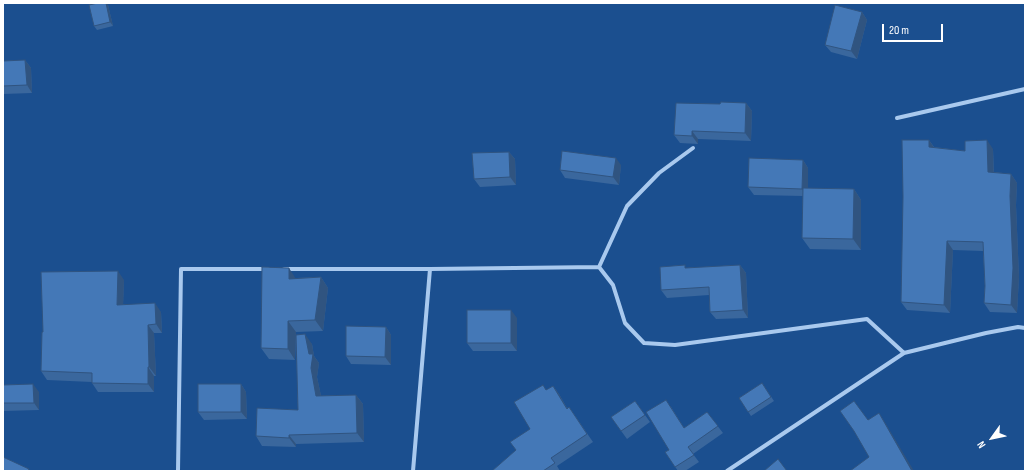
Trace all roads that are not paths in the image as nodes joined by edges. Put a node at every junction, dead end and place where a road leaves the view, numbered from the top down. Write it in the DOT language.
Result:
graph roads {
  1 [pos="1025,89"];
  2 [pos="897,118"];
  3 [pos="693,148"];
  4 [pos="599,266"];
  5 [pos="274,269"];
  6 [pos="282,269"];
  7 [pos="430,269"];
  8 [pos="1025,328"];
  9 [pos="904,353"];
  10 [pos="178,471"];
  11 [pos="413,471"];
  12 [pos="727,471"];
  1 -- 2 [label="street"];
  3 -- 4 [label="street"];
  4 -- 7 [label="street"];
  4 -- 9 [label="street"];
  5 -- 10 [label="street"];
  6 -- 7 [label="street"];
  7 -- 11 [label="street"];
  8 -- 9 [label="street"];
  9 -- 12 [label="street"];
}
